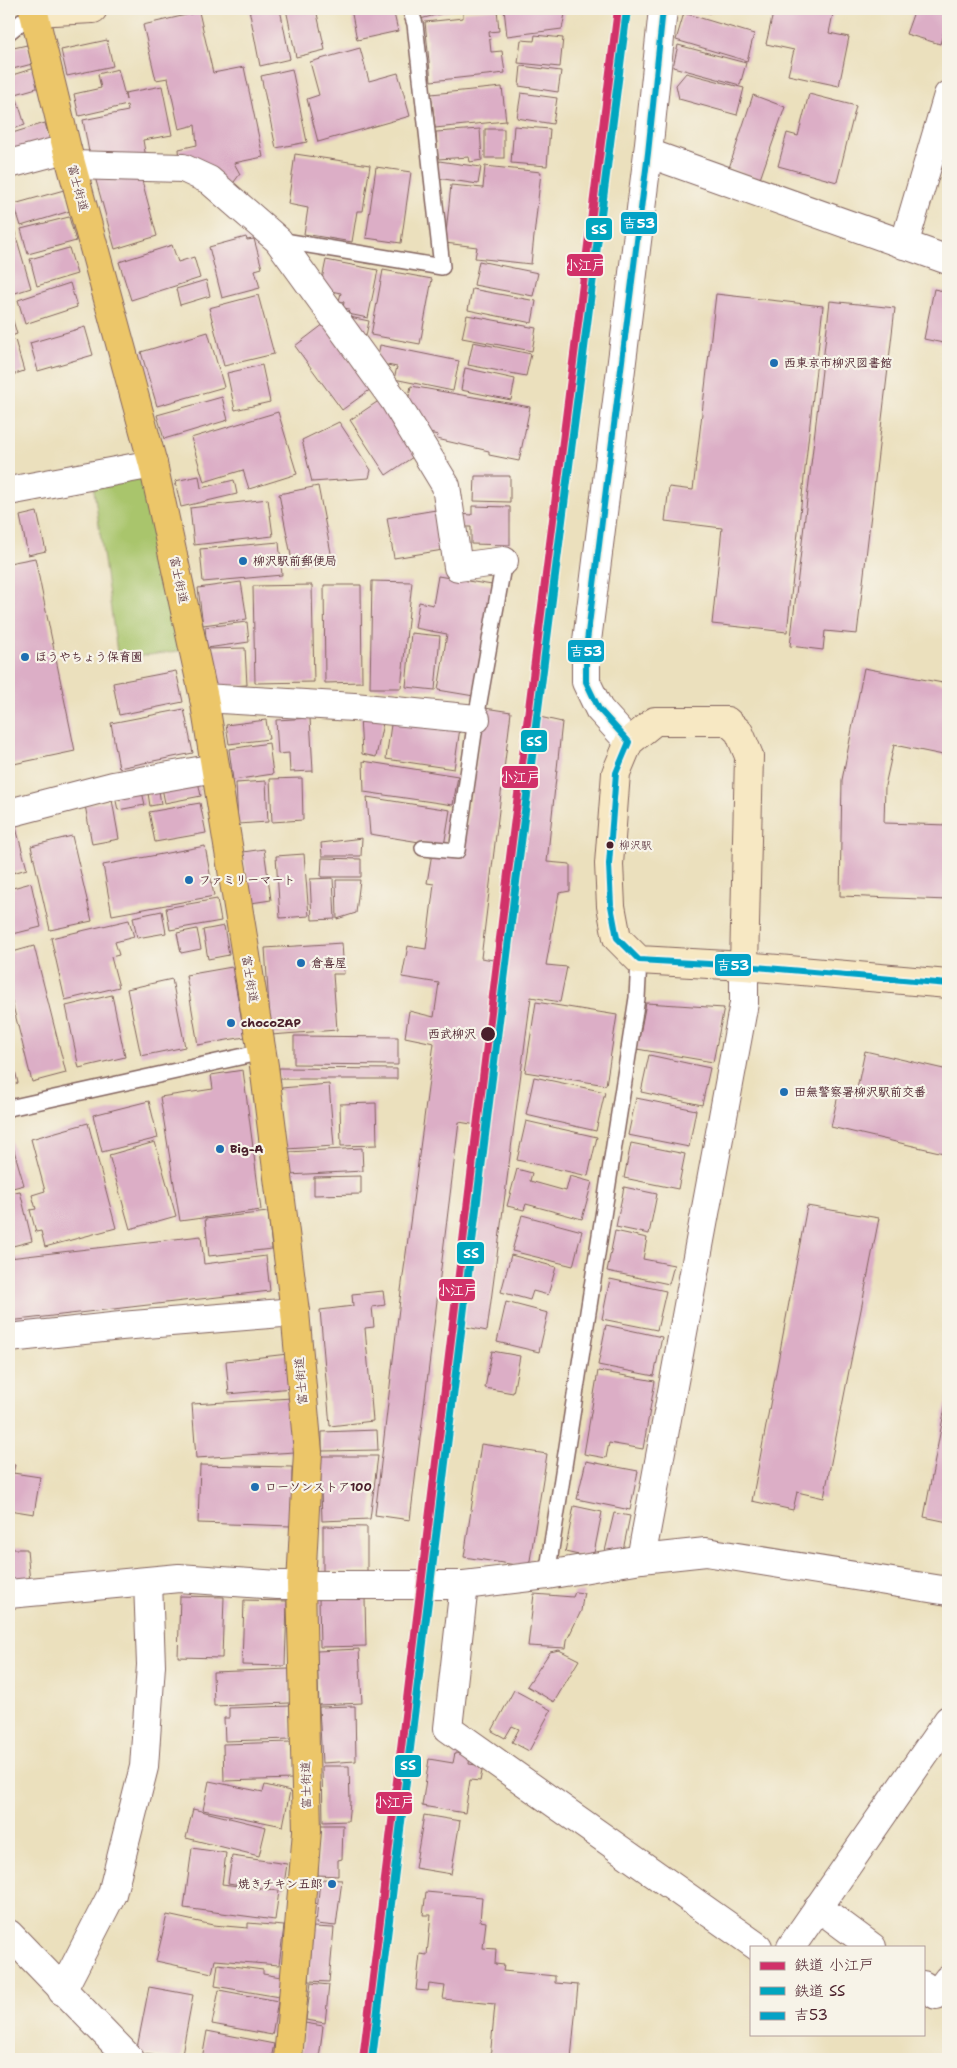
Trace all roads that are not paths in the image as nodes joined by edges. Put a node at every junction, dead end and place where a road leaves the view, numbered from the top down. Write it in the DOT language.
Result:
graph roads {
  1 [pos="93,9"];
  2 [pos="410,9"];
  3 [pos="663,9"];
  4 [pos="28,10"];
  5 [pos="9,32"];
  6 [pos="948,95"];
  7 [pos="648,154"];
  8 [pos="63,159"];
  9 [pos="9,164"];
  10 [pos="278,240"];
  11 [pos="904,245"];
  12 [pos="948,260"];
  13 [pos="153,464"];
  14 [pos="9,491"];
  15 [pos="504,561"];
  16 [pos="204,698"];
  17 [pos="476,719"];
  18 [pos="629,742"];
  19 [pos="215,768"];
  20 [pos="9,813"];
  21 [pos="423,848"];
  22 [pos="639,960"];
  23 [pos="744,966"];
  24 [pos="948,984"];
  25 [pos="262,1052"];
  26 [pos="9,1108"];
  27 [pos="295,1312"];
  28 [pos="9,1338"];
  29 [pos="641,1558"];
  30 [pos="547,1575"];
  31 [pos="148,1582"];
  32 [pos="301,1584"];
  33 [pos="464,1585"];
  34 [pos="948,1591"];
  35 [pos="9,1594"];
  36 [pos="948,1720"];
  37 [pos="818,1907"];
  38 [pos="9,1934"];
  39 [pos="757,1946"];
  40 [pos="793,1946"];
  41 [pos="871,1946"];
  42 [pos="948,1979"];
  43 [pos="924,1986"];
  44 [pos="62,1991"];
  45 [pos="130,2059"];
  46 [pos="288,2059"];
  1 -- 4 [label="street"];
  2 -- 10 [label="lane"];
  3 -- 7 [label="street"];
  4 -- 5 [label="lane"];
  4 -- 8 [label="main road, 富士街道"];
  6 -- 11 [label="street"];
  7 -- 11 [label="street"];
  7 -- 18 [label="street"];
  8 -- 9 [label="street"];
  8 -- 10 [label="street"];
  8 -- 13 [label="main road, 富士街道"];
  10 -- 15 [label="street"];
  11 -- 12 [label="street"];
  13 -- 14 [label="street"];
  13 -- 16 [label="main road, 富士街道"];
  15 -- 17 [label="lane"];
  16 -- 17 [label="street"];
  16 -- 19 [label="main road, 富士街道"];
  17 -- 21 [label="lane"];
  18 -- 22 [label="street"];
  18 -- 23 [label="street"];
  19 -- 20 [label="street"];
  19 -- 25 [label="main road, 富士街道"];
  22 -- 23 [label="street"];
  22 -- 30 [label="lane"];
  23 -- 24 [label="street"];
  23 -- 29 [label="street"];
  25 -- 26 [label="lane"];
  25 -- 27 [label="main road, 富士街道"];
  27 -- 28 [label="street"];
  27 -- 32 [label="main road, 富士街道"];
  29 -- 30 [label="street"];
  29 -- 34 [label="street"];
  30 -- 33 [label="street"];
  31 -- 32 [label="street"];
  31 -- 35 [label="street"];
  31 -- 44 [label="street"];
  32 -- 33 [label="street"];
  32 -- 46 [label="main road, 富士街道"];
  33 -- 39 [label="street"];
  36 -- 37 [label="street"];
  37 -- 40 [label="street"];
  37 -- 41 [label="street"];
  38 -- 44 [label="street"];
  42 -- 43 [label="street"];
  44 -- 45 [label="street"];
}
